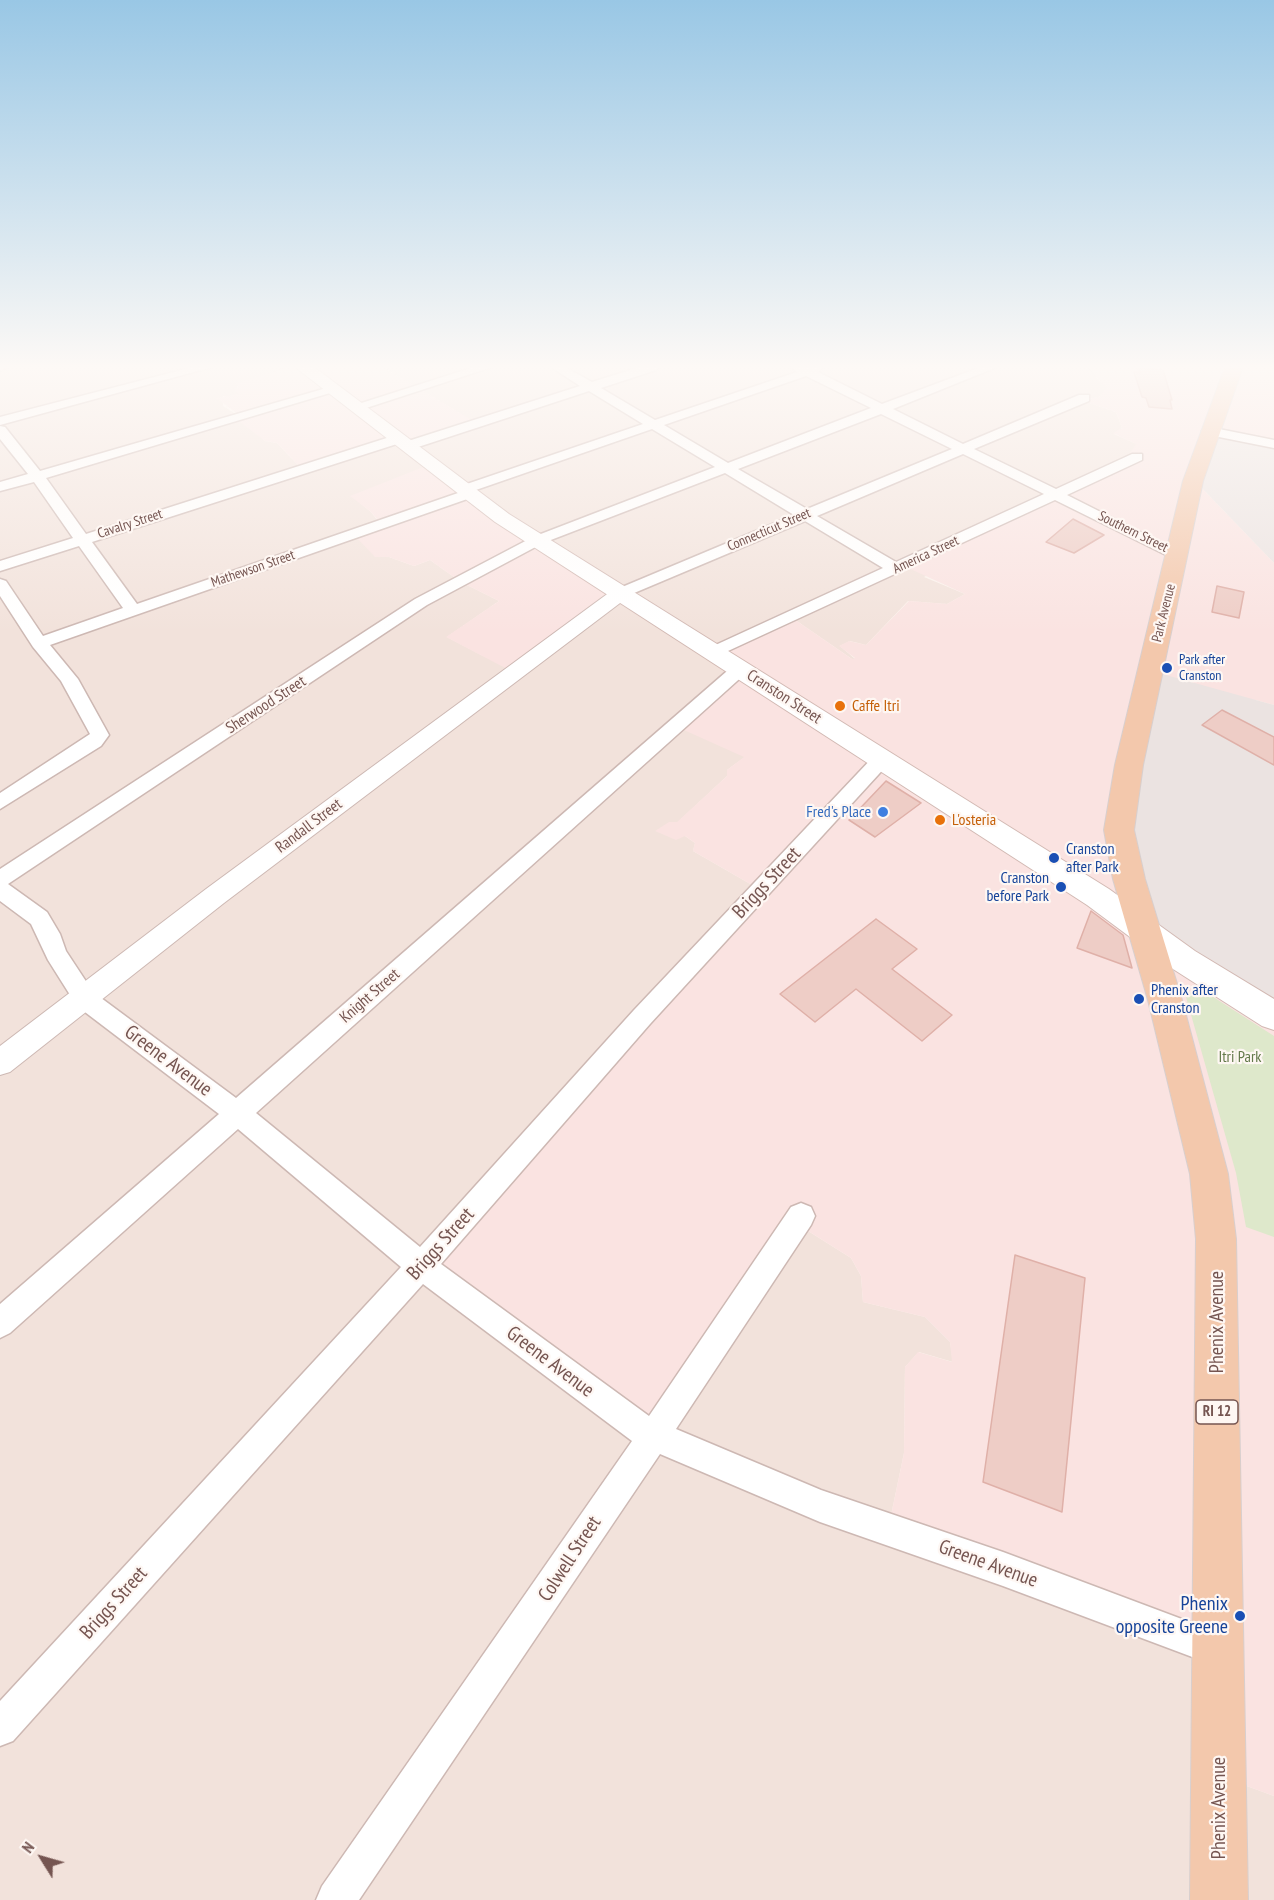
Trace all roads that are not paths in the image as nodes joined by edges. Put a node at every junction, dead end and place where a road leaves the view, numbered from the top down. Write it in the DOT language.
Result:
graph roads {
  1 [pos="21,456"];
  2 [pos="108,456"];
  3 [pos="358,456"];
  4 [pos="420,456"];
  5 [pos="569,456"];
  6 [pos="704,456"];
  7 [pos="757,456"];
  8 [pos="943,456"];
  9 [pos="976,456"];
  10 [pos="1201,456"];
  11 [pos="1137,457"];
  12 [pos="725,468"];
  13 [pos="38,476"];
  14 [pos="0,487"];
  15 [pos="465,492"];
  16 [pos="1055,495"];
  17 [pos="805,515"];
  18 [pos="83,539"];
  19 [pos="538,540"];
  20 [pos="1178,555"];
  21 [pos="0,566"];
  22 [pos="896,569"];
  23 [pos="0,584"];
  24 [pos="621,593"];
  25 [pos="133,610"];
  26 [pos="39,642"];
  27 [pos="715,652"];
  28 [pos="740,669"];
  29 [pos="882,759"];
  30 [pos="0,802"];
  31 [pos="0,879"];
  32 [pos="0,890"];
  33 [pos="1147,933"];
  34 [pos="85,999"];
  35 [pos="1274,1016"];
  36 [pos="0,1063"];
  37 [pos="237,1113"];
  38 [pos="801,1216"];
  39 [pos="422,1266"];
  40 [pos="0,1323"];
  41 [pos="653,1436"];
  42 [pos="1219,1650"];
  43 [pos="0,1728"];
  44 [pos="336,1900"];
  45 [pos="1219,1900"];
  1 -- 13 [label="street"];
  2 -- 13 [label="street"];
  3 -- 18 [label="street, Cavalry Street"];
  4 -- 15 [label="main road, Cranston Street"];
  5 -- 15 [label="street, Mathewson Street"];
  6 -- 12 [label="street"];
  7 -- 12 [label="street, Sherwood Street"];
  8 -- 17 [label="street, Connecticut Street"];
  9 -- 16 [label="street, Southern Street"];
  10 -- 20 [label="main road, Park Avenue / RI 12"];
  11 -- 16 [label="street, America Street"];
  12 -- 17 [label="street"];
  12 -- 19 [label="street, Sherwood Street"];
  13 -- 14 [label="street"];
  13 -- 18 [label="street"];
  15 -- 19 [label="main road, Cranston Street"];
  15 -- 25 [label="street, Mathewson Street"];
  16 -- 20 [label="street, Southern Street"];
  16 -- 22 [label="street, America Street"];
  17 -- 22 [label="street"];
  17 -- 24 [label="street, Connecticut Street"];
  18 -- 21 [label="street, Cavalry Street"];
  18 -- 25 [label="street"];
  19 -- 24 [label="main road, Cranston Street"];
  19 -- 31 [label="street, Sherwood Street"];
  20 -- 33 [label="main road, Park Avenue / RI 12"];
  22 -- 27 [label="street, America Street"];
  23 -- 26 [label="street"];
  24 -- 27 [label="main road, Cranston Street"];
  24 -- 34 [label="street, Randall Street"];
  25 -- 26 [label="street, Mathewson Street"];
  26 -- 30 [label="street"];
  27 -- 28 [label="main road, Cranston Street"];
  28 -- 29 [label="main road, Cranston Street"];
  28 -- 37 [label="street, Knight Street"];
  29 -- 33 [label="main road, Cranston Street"];
  29 -- 39 [label="street, Briggs Street"];
  32 -- 34 [label="street, Greene Avenue"];
  33 -- 35 [label="main road, Cranston Street"];
  33 -- 42 [label="main road, Phenix Avenue / RI 12"];
  34 -- 36 [label="street, Randall Street"];
  34 -- 37 [label="street, Greene Avenue"];
  37 -- 39 [label="street, Greene Avenue"];
  37 -- 40 [label="street, Knight Street"];
  38 -- 41 [label="street, Colwell Street"];
  39 -- 41 [label="street, Greene Avenue"];
  39 -- 43 [label="street, Briggs Street"];
  41 -- 42 [label="street, Greene Avenue"];
  41 -- 44 [label="street, Colwell Street"];
  42 -- 45 [label="main road, Phenix Avenue / RI 12"];
}
